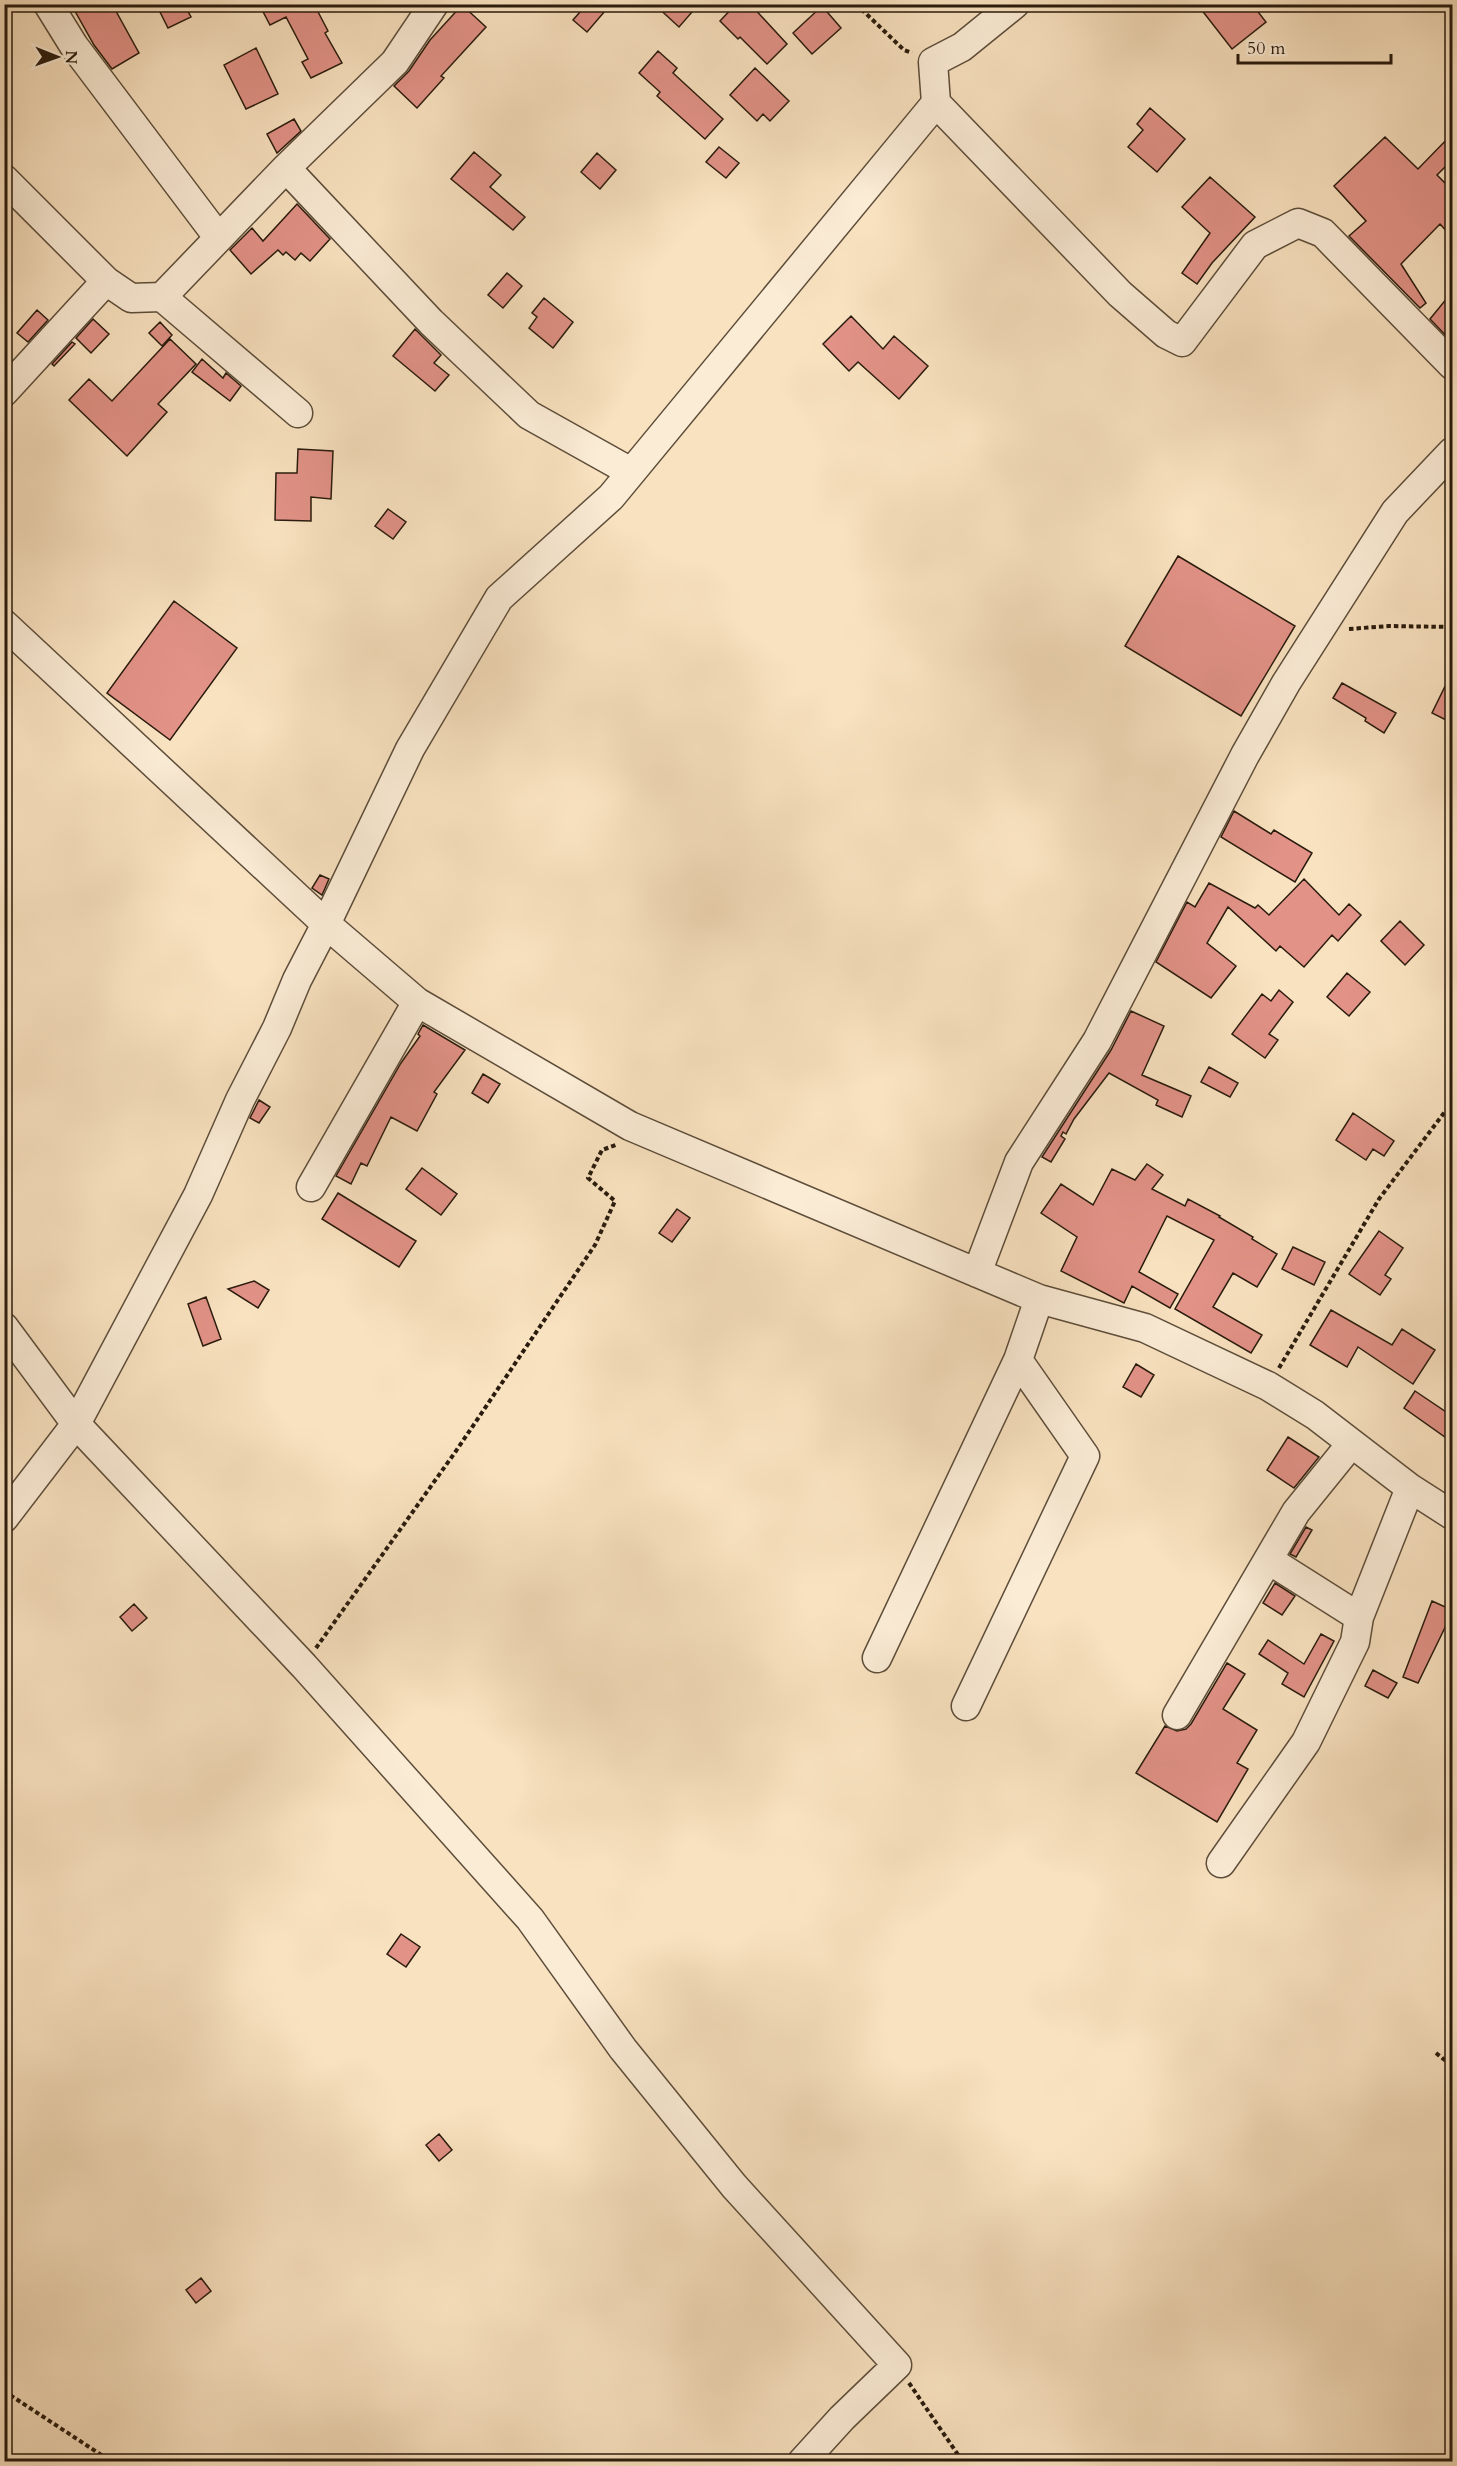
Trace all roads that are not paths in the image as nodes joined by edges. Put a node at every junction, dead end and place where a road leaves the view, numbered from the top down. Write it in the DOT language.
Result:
graph roads {
  1 [pos="48,4"];
  2 [pos="434,4"];
  3 [pos="1015,4"];
  4 [pos="936,103"];
  5 [pos="286,168"];
  6 [pos="4,179"];
  7 [pos="218,237"];
  8 [pos="106,281"];
  9 [pos="162,297"];
  10 [pos="1452,365"];
  11 [pos="4,392"];
  12 [pos="298,413"];
  13 [pos="1452,452"];
  14 [pos="631,472"];
  15 [pos="4,624"];
  16 [pos="326,924"];
  17 [pos="417,1002"];
  18 [pos="311,1187"];
  19 [pos="977,1273"];
  20 [pos="1039,1299"];
  21 [pos="4,1327"];
  22 [pos="1018,1360"];
  23 [pos="76,1424"];
  24 [pos="1351,1444"];
  25 [pos="1410,1488"];
  26 [pos="1452,1515"];
  27 [pos="4,1518"];
  28 [pos="1269,1560"];
  29 [pos="1359,1617"];
  30 [pos="877,1658"];
  31 [pos="966,1706"];
  32 [pos="1177,1714"];
  33 [pos="1221,1863"];
  34 [pos="802,2462"];
  1 -- 7 [label="street"];
  2 -- 5 [label="street"];
  3 -- 4 [label="street"];
  4 -- 10 [label="street"];
  4 -- 14 [label="street"];
  5 -- 7 [label="street"];
  5 -- 14 [label="street"];
  6 -- 8 [label="street"];
  7 -- 9 [label="street"];
  8 -- 9 [label="street"];
  8 -- 11 [label="street"];
  9 -- 12 [label="street"];
  13 -- 19 [label="street"];
  14 -- 16 [label="street"];
  15 -- 16 [label="street"];
  16 -- 17 [label="street"];
  16 -- 23 [label="street"];
  17 -- 18 [label="street"];
  17 -- 19 [label="street"];
  19 -- 20 [label="street"];
  20 -- 22 [label="street"];
  20 -- 24 [label="street"];
  21 -- 23 [label="street"];
  22 -- 30 [label="street"];
  22 -- 31 [label="street"];
  23 -- 27 [label="street"];
  23 -- 34 [label="street"];
  24 -- 25 [label="street"];
  24 -- 28 [label="street"];
  25 -- 26 [label="street"];
  25 -- 29 [label="street"];
  28 -- 29 [label="street"];
  28 -- 32 [label="street"];
  29 -- 33 [label="street"];
}
